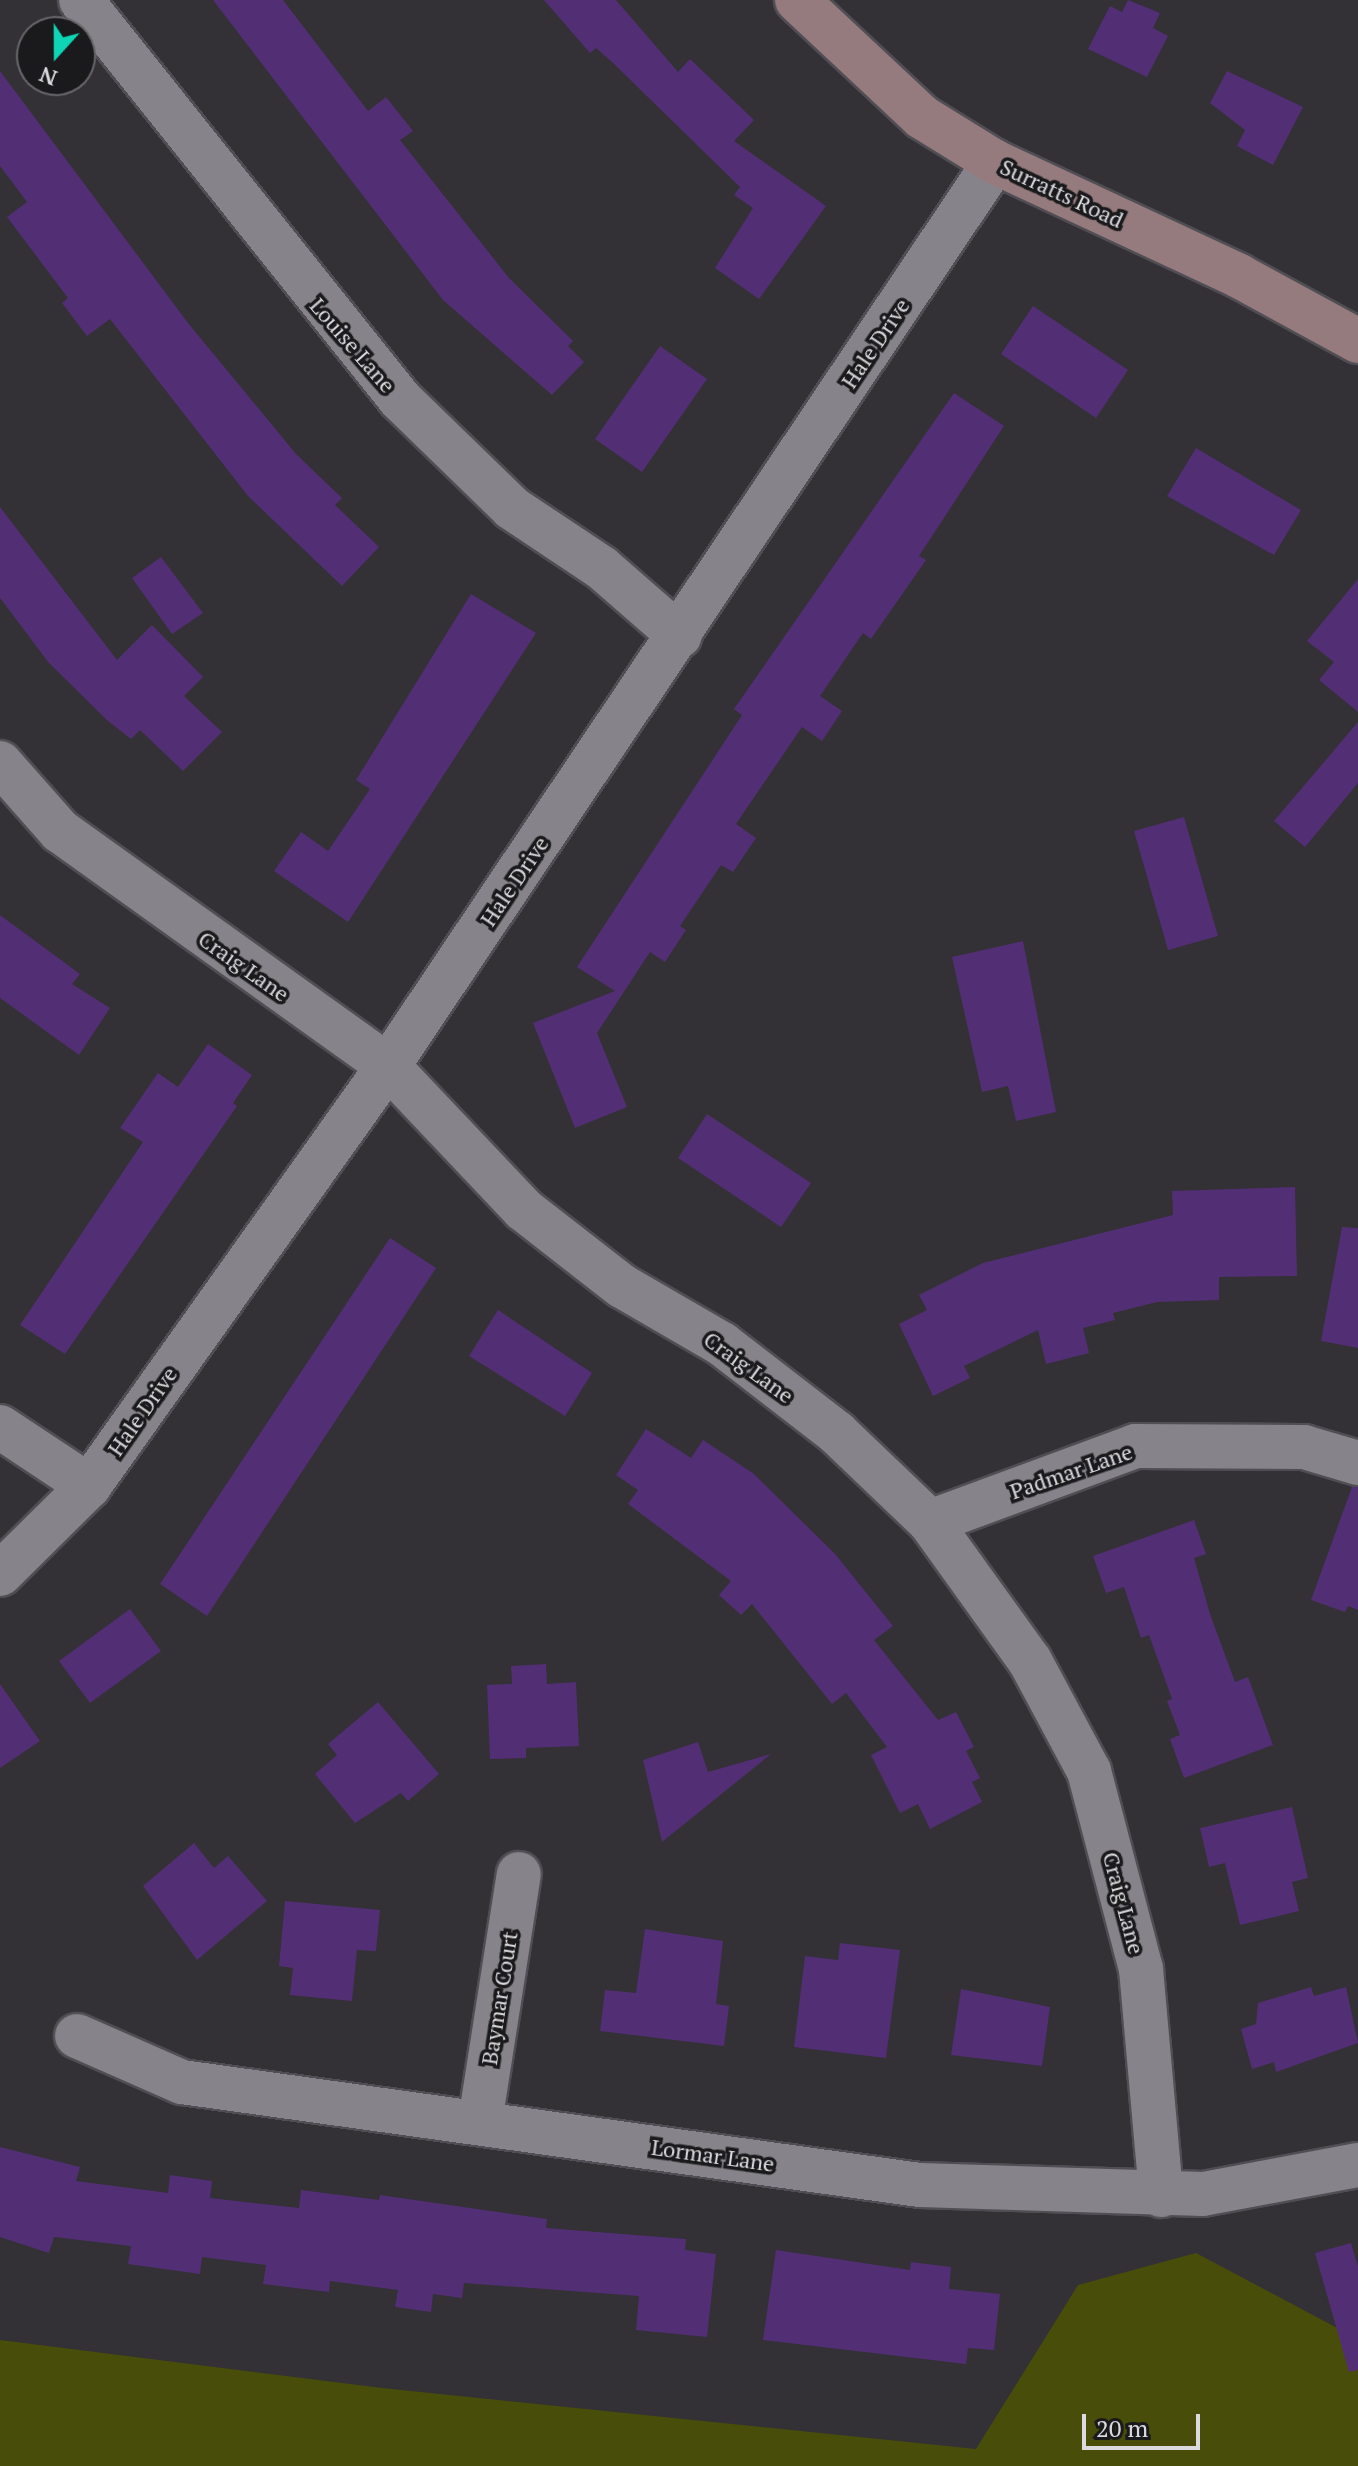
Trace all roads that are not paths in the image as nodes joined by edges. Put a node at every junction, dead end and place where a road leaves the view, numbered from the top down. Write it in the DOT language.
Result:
graph roads {
  1 [pos="81,0"];
  2 [pos="797,0"];
  3 [pos="995,162"];
  4 [pos="1358,341"];
  5 [pos="680,636"];
  6 [pos="0,763"];
  7 [pos="388,1066"];
  8 [pos="0,1427"];
  9 [pos="1358,1463"];
  10 [pos="89,1486"];
  11 [pos="930,1522"];
  12 [pos="0,1574"];
  13 [pos="519,1874"];
  14 [pos="77,2036"];
  15 [pos="480,2122"];
  16 [pos="1358,2165"];
  17 [pos="1161,2195"];
  1 -- 5 [label="street, Louise Lane"];
  2 -- 3 [label="main road, Surratts Road"];
  3 -- 4 [label="main road, Surratts Road"];
  3 -- 5 [label="street, Hale Drive"];
  5 -- 7 [label="street, Hale Drive"];
  6 -- 7 [label="street, Craig Lane"];
  7 -- 10 [label="street, Hale Drive"];
  7 -- 11 [label="street, Craig Lane"];
  8 -- 10 [label="street"];
  9 -- 11 [label="street, Padmar Lane"];
  10 -- 12 [label="street, Hale Drive"];
  11 -- 17 [label="street, Craig Lane"];
  13 -- 15 [label="street, Baymar Court"];
  14 -- 15 [label="street, Lormar Lane"];
  15 -- 17 [label="street, Lormar Lane"];
  16 -- 17 [label="street, Lormar Lane"];
}
